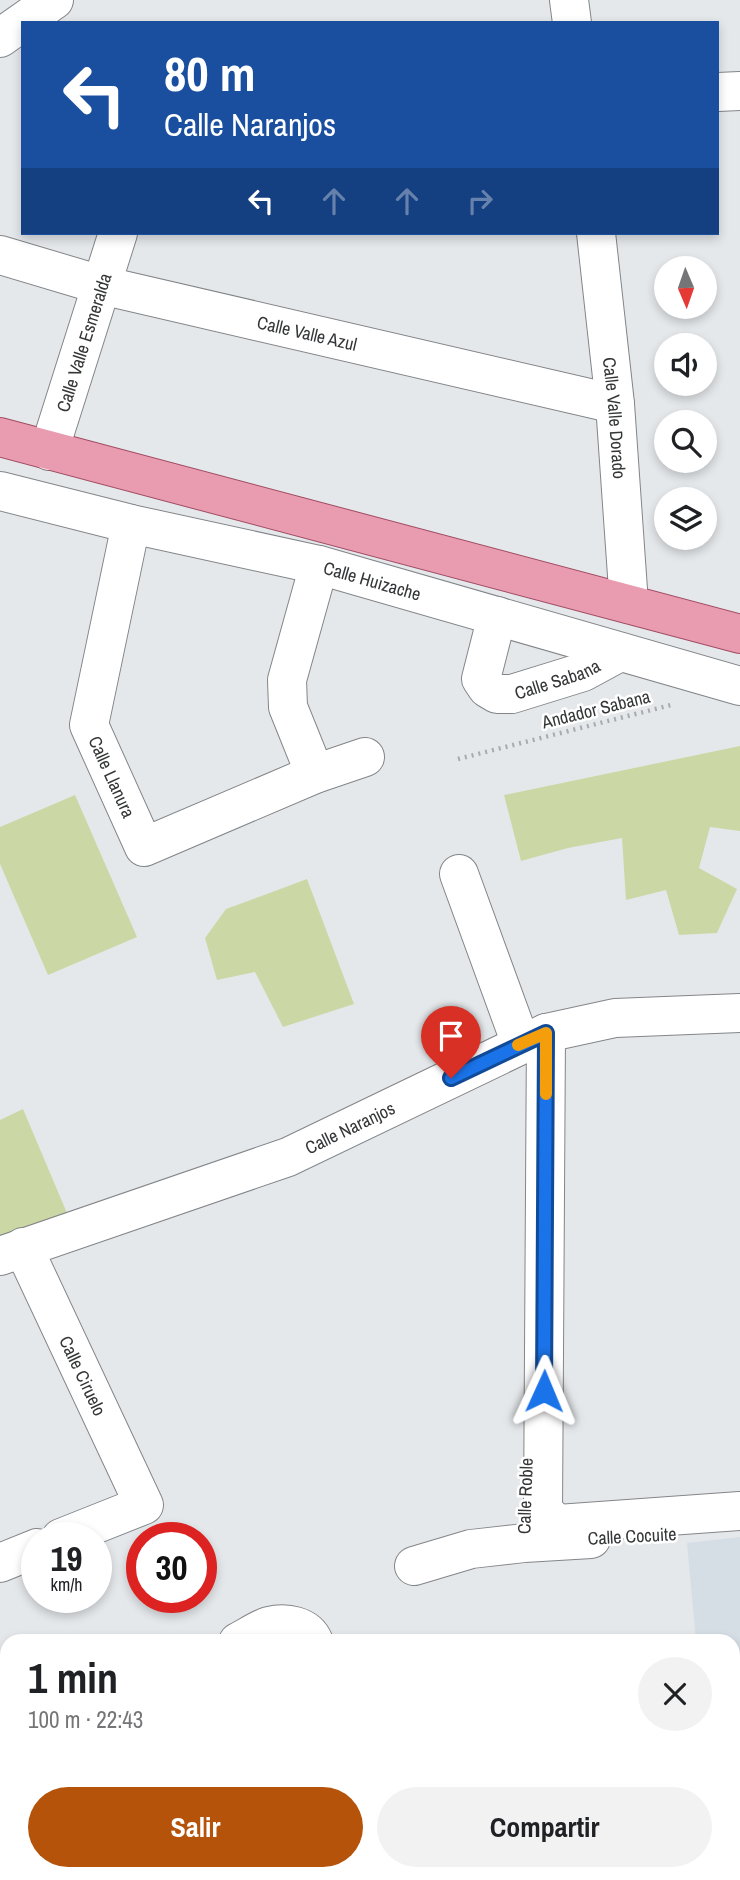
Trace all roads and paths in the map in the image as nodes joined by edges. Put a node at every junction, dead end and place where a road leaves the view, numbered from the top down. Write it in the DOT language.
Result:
graph roads {
  1 [pos="54,0"];
  2 [pos="569,0"];
  3 [pos="24,21"];
  4 [pos="572,21"];
  5 [pos="21,23"];
  6 [pos="0,38"];
  7 [pos="740,91"];
  8 [pos="719,92"];
  9 [pos="117,235"];
  10 [pos="596,235"];
  11 [pos="0,255"];
  12 [pos="101,285"];
  13 [pos="615,404"];
  14 [pos="0,438"];
  15 [pos="49,451"];
  16 [pos="0,491"];
  17 [pos="131,524"];
  18 [pos="319,565"];
  19 [pos="629,604"];
  20 [pos="496,616"];
  21 [pos="740,634"];
  22 [pos="620,652"];
  23 [pos="740,686"];
  24 [pos="686,701"];
  25 [pos="365,757"];
  26 [pos="458,759"];
  27 [pos="315,774"];
  28 [pos="458,874"];
  29 [pos="740,1013"];
  30 [pos="534,1038"];
  31 [pos="12,1251"];
  32 [pos="545,1367"];
  33 [pos="740,1510"];
  34 [pos="101,1522"];
  35 [pos="558,1524"];
  36 [pos="740,1529"];
  37 [pos="524,1543"];
  38 [pos="21,1554"];
  39 [pos="0,1563"];
  40 [pos="415,1566"];
  41 [pos="254,1634"];
  42 [pos="311,1634"];
  1 -- 3 [label="street"];
  2 -- 4 [label="street"];
  5 -- 6 [label="street"];
  7 -- 8 [label="street"];
  9 -- 12 [label="street, Calle Valle Esmeralda"];
  10 -- 13 [label="street, Calle Valle Dorado"];
  11 -- 12 [label="street, Calle Valle Azul"];
  12 -- 13 [label="street, Calle Valle Azul"];
  12 -- 15 [label="street, Calle Valle Esmeralda"];
  13 -- 19 [label="street, Calle Valle Dorado"];
  14 -- 15 [label="main road"];
  15 -- 19 [label="main road"];
  16 -- 17 [label="street, Calle Huizache"];
  17 -- 18 [label="street, Calle Huizache"];
  17 -- 27 [label="street, Calle Llanura"];
  18 -- 20 [label="street, Calle Huizache"];
  18 -- 27 [label="street"];
  19 -- 21 [label="main road"];
  20 -- 22 [label="street, Calle Huizache"];
  20 -- 22 [label="street, Calle Sabana"];
  22 -- 23 [label="street, Calle Huizache"];
  24 -- 26 [label="path, Andador Sabana"];
  25 -- 27 [label="street"];
  28 -- 30 [label="street"];
  29 -- 30 [label="street, Calle Naranjos"];
  30 -- 31 [label="street, Calle Naranjos"];
  30 -- 32 [label="street, Calle Roble"];
  31 -- 34 [label="street, Calle Ciruelo"];
  32 -- 35 [label="street, Calle Roble"];
  32 -- 37 [label="street, Calle Roble"];
  33 -- 35 [label="street, Calle Cocuite"];
  36 -- 37 [label="street, Calle Cocuite"];
  37 -- 40 [label="street, Calle Cocuite"];
  38 -- 39 [label="street"];
  41 -- 42 [label="street"];
}
